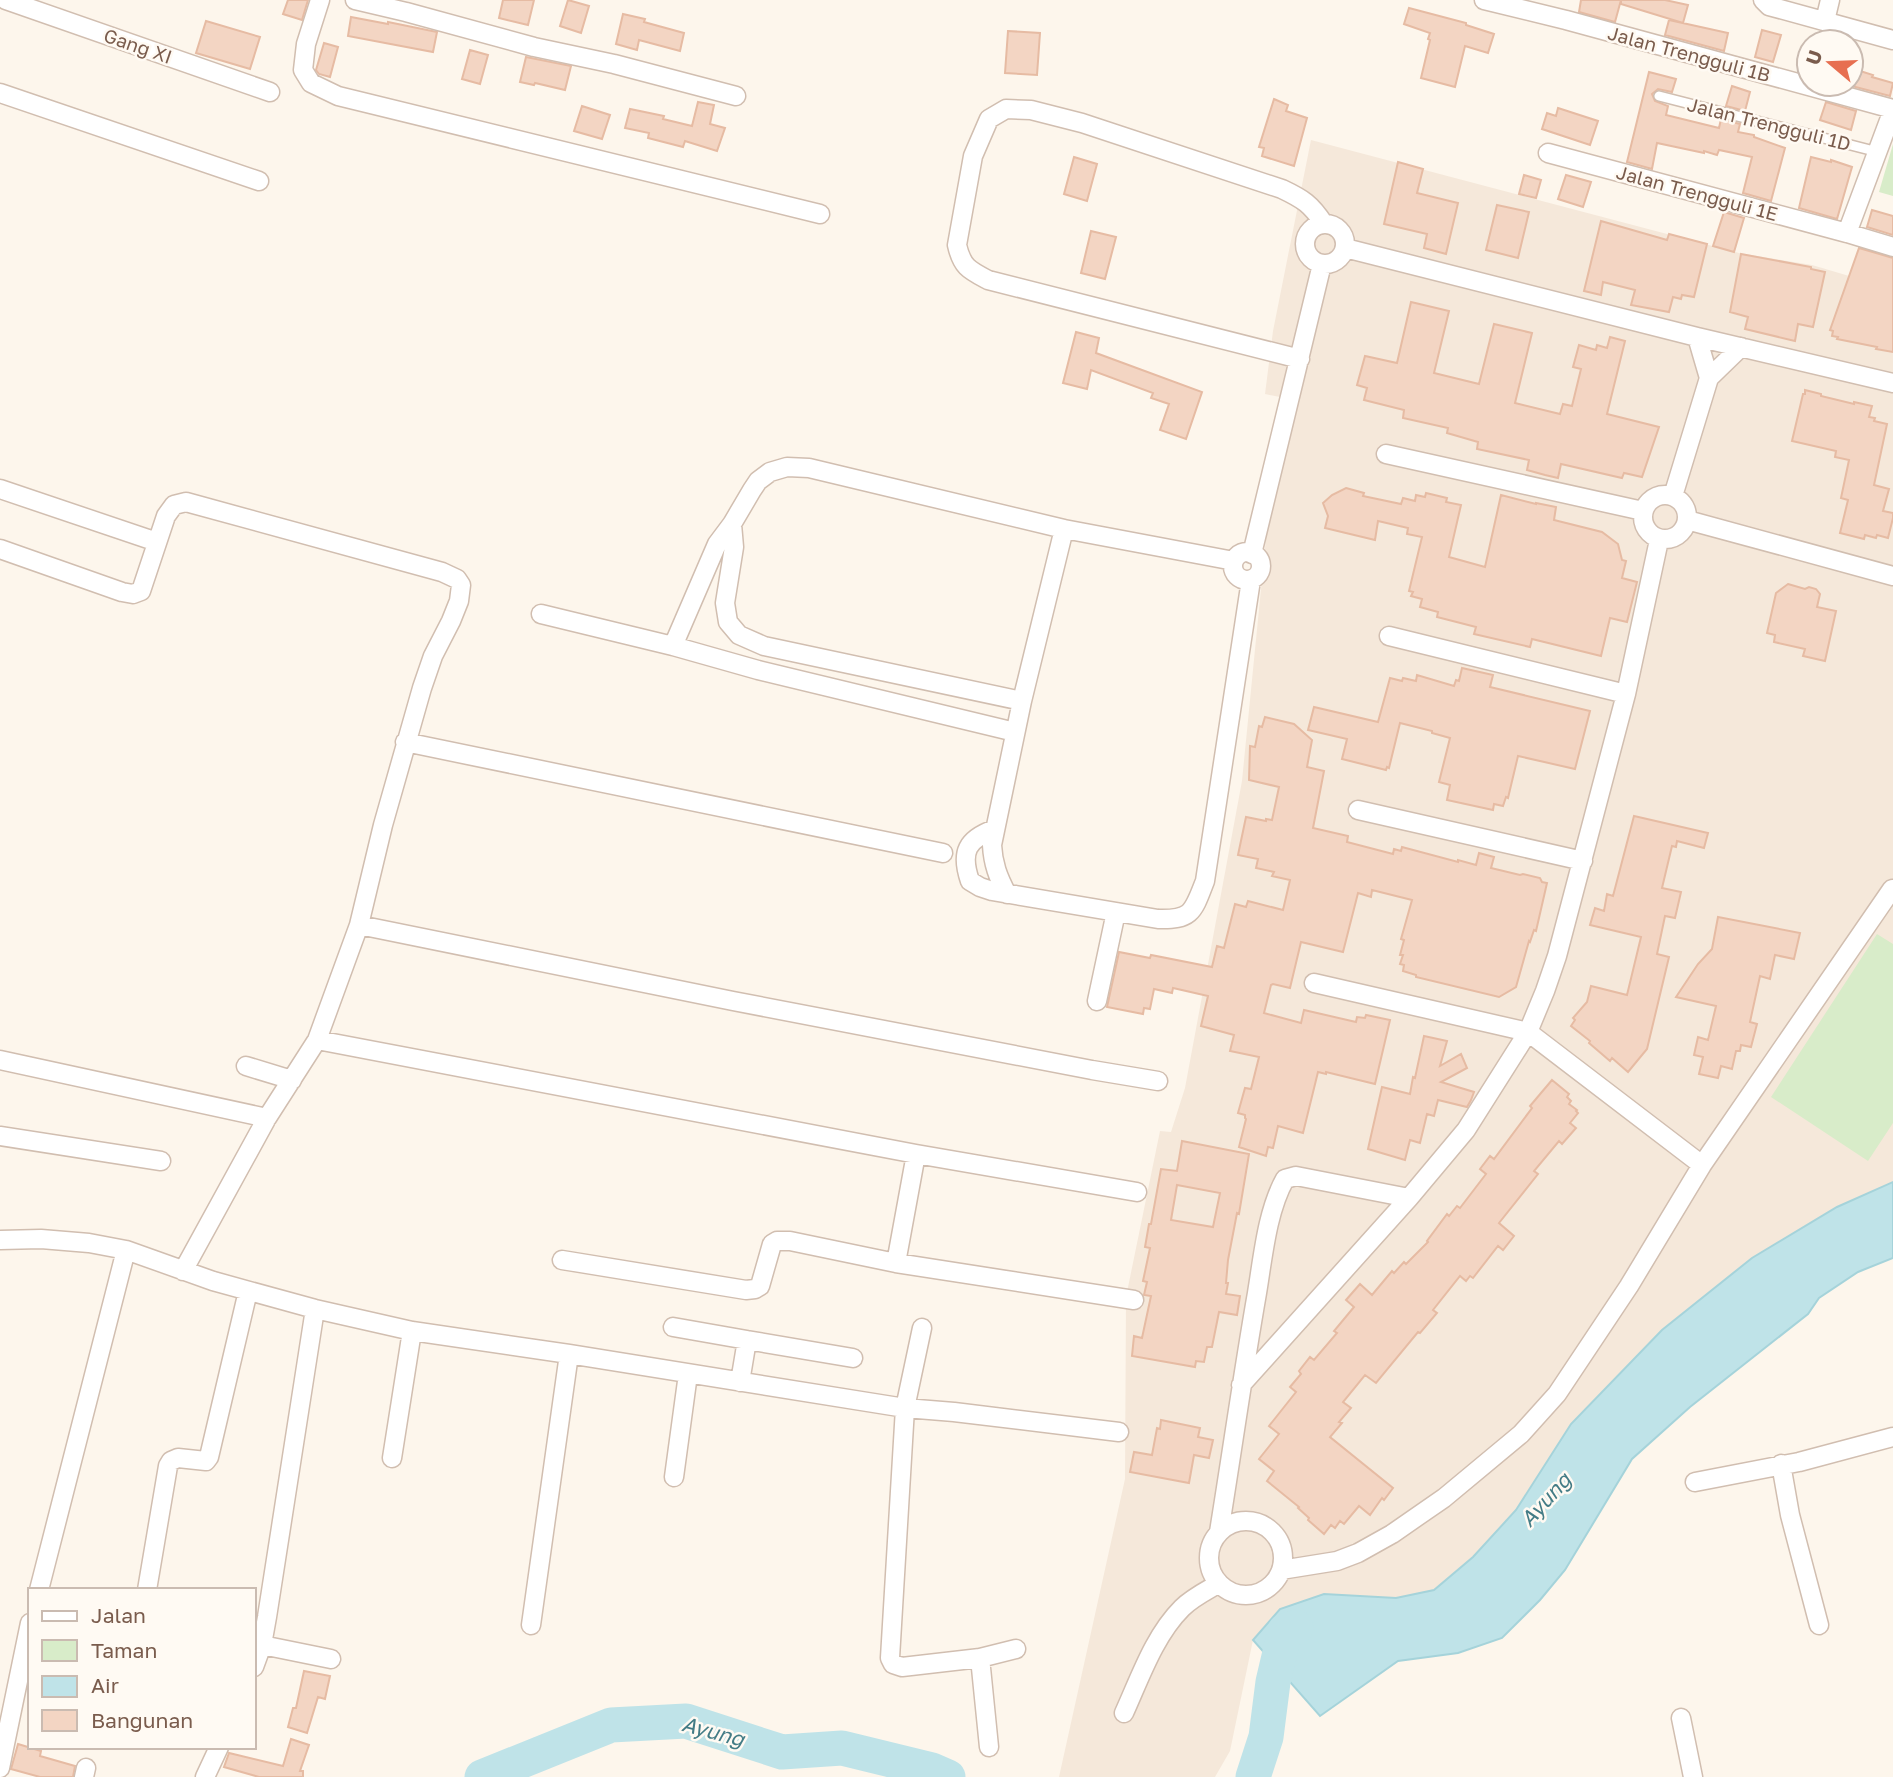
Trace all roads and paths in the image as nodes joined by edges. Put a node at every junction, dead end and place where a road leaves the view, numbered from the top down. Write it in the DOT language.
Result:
graph roads {
  1 [pos="6,0"];
  2 [pos="320,0"];
  3 [pos="355,0"];
  4 [pos="1484,0"];
  5 [pos="1763,0"];
  6 [pos="1830,0"];
  7 [pos="1825,21"];
  8 [pos="1893,40"];
  9 [pos="270,92"];
  10 [pos="0,93"];
  11 [pos="736,96"];
  12 [pos="1659,96"];
  13 [pos="1893,110"];
  14 [pos="1878,152"];
  15 [pos="1548,153"];
  16 [pos="259,181"];
  17 [pos="820,214"];
  18 [pos="1324,224"];
  19 [pos="1847,233"];
  20 [pos="1893,247"];
  21 [pos="1345,248"];
  22 [pos="1322,264"];
  23 [pos="1697,337"];
  24 [pos="1741,347"];
  25 [pos="1300,359"];
  26 [pos="1709,378"];
  27 [pos="1893,383"];
  28 [pos="1386,454"];
  29 [pos="0,489"];
  30 [pos="1672,496"];
  31 [pos="1643,511"];
  32 [pos="1687,520"];
  33 [pos="732,524"];
  34 [pos="1064,529"];
  35 [pos="1659,540"];
  36 [pos="157,542"];
  37 [pos="0,549"];
  38 [pos="1252,554"];
  39 [pos="1234,561"];
  40 [pos="708,563"];
  41 [pos="730,572"];
  42 [pos="1893,576"];
  43 [pos="1251,580"];
  44 [pos="541,614"];
  45 [pos="1389,636"];
  46 [pos="673,646"];
  47 [pos="764,646"];
  48 [pos="758,670"];
  49 [pos="1626,694"];
  50 [pos="1022,701"];
  51 [pos="1015,732"];
  52 [pos="405,742"];
  53 [pos="1358,810"];
  54 [pos="995,829"];
  55 [pos="943,853"];
  56 [pos="1583,861"];
  57 [pos="1892,889"];
  58 [pos="1007,894"];
  59 [pos="1116,912"];
  60 [pos="359,925"];
  61 [pos="1314,983"];
  62 [pos="1097,1001"];
  63 [pos="1528,1032"];
  64 [pos="317,1040"];
  65 [pos="0,1060"];
  66 [pos="246,1066"];
  67 [pos="292,1080"];
  68 [pos="1158,1080"];
  69 [pos="267,1118"];
  70 [pos="0,1136"];
  71 [pos="916,1154"];
  72 [pos="161,1161"];
  73 [pos="1702,1165"];
  74 [pos="1137,1192"];
  75 [pos="1409,1198"];
  76 [pos="0,1240"];
  77 [pos="126,1250"];
  78 [pos="562,1260"];
  79 [pos="896,1263"];
  80 [pos="183,1271"];
  81 [pos="248,1291"];
  82 [pos="1134,1300"];
  83 [pos="315,1309"];
  84 [pos="673,1327"];
  85 [pos="922,1328"];
  86 [pos="412,1331"];
  87 [pos="747,1340"];
  88 [pos="569,1354"];
  89 [pos="853,1358"];
  90 [pos="688,1374"];
  91 [pos="740,1382"];
  92 [pos="1241,1385"];
  93 [pos="905,1408"];
  94 [pos="1119,1432"];
  95 [pos="1893,1437"];
  96 [pos="392,1458"];
  97 [pos="1781,1464"];
  98 [pos="674,1477"];
  99 [pos="1695,1482"];
  100 [pos="1219,1532"];
  101 [pos="1281,1570"];
  102 [pos="1219,1584"];
  103 [pos="40,1588"];
  104 [pos="147,1588"];
  105 [pos="531,1625"];
  106 [pos="1819,1625"];
  107 [pos="28,1637"];
  108 [pos="261,1645"];
  109 [pos="1016,1649"];
  110 [pos="980,1658"];
  111 [pos="331,1659"];
  112 [pos="256,1661"];
  113 [pos="1124,1713"];
  114 [pos="1681,1718"];
  115 [pos="989,1747"];
  116 [pos="218,1749"];
  117 [pos="0,1768"];
  118 [pos="205,1777"];
  119 [pos="1693,1777"];
  1 -- 9 [label="street, Gang XI"];
  2 -- 17 [label="street"];
  3 -- 11 [label="street"];
  4 -- 13 [label="street, Jalan Trengguli 1B"];
  5 -- 7 [label="street"];
  6 -- 7 [label="street"];
  7 -- 8 [label="street"];
  10 -- 16 [label="street"];
  12 -- 14 [label="lane, Jalan Trengguli 1D"];
  13 -- 14 [label="street"];
  14 -- 19 [label="street"];
  15 -- 19 [label="street, Jalan Trengguli 1E"];
  18 -- 21 [label="street"];
  18 -- 22 [label="street"];
  18 -- 25 [label="street"];
  19 -- 20 [label="street, Jalan Trengguli 1E"];
  21 -- 22 [label="street"];
  21 -- 23 [label="street"];
  22 -- 25 [label="street"];
  23 -- 24 [label="street"];
  23 -- 26 [label="street"];
  24 -- 26 [label="street"];
  24 -- 27 [label="street"];
  25 -- 38 [label="street"];
  26 -- 30 [label="street"];
  28 -- 31 [label="street"];
  29 -- 36 [label="street"];
  30 -- 31 [label="street"];
  30 -- 32 [label="street"];
  31 -- 35 [label="street"];
  32 -- 35 [label="street"];
  32 -- 42 [label="street"];
  33 -- 34 [label="street"];
  33 -- 40 [label="street"];
  33 -- 41 [label="street"];
  34 -- 39 [label="street"];
  34 -- 50 [label="street"];
  35 -- 49 [label="street"];
  36 -- 37 [label="street"];
  36 -- 52 [label="street"];
  38 -- 39 [label="street"];
  38 -- 43 [label="street"];
  39 -- 43 [label="street"];
  40 -- 41 [label="street"];
  40 -- 46 [label="street"];
  41 -- 47 [label="street"];
  43 -- 59 [label="street"];
  44 -- 46 [label="street"];
  45 -- 49 [label="street"];
  46 -- 48 [label="street"];
  47 -- 48 [label="street"];
  47 -- 50 [label="street"];
  48 -- 51 [label="street"];
  49 -- 56 [label="street"];
  50 -- 51 [label="street"];
  51 -- 54 [label="street"];
  52 -- 55 [label="street"];
  52 -- 60 [label="street"];
  53 -- 56 [label="street"];
  54 -- 58 [label="street"];
  54 -- 58 [label="street"];
  56 -- 63 [label="street"];
  57 -- 73 [label="street"];
  58 -- 59 [label="street"];
  59 -- 62 [label="street"];
  60 -- 64 [label="street"];
  60 -- 68 [label="street"];
  61 -- 63 [label="street"];
  63 -- 73 [label="street"];
  63 -- 75 [label="street"];
  64 -- 67 [label="street"];
  64 -- 71 [label="street"];
  65 -- 69 [label="street"];
  66 -- 67 [label="street"];
  67 -- 69 [label="street"];
  69 -- 80 [label="street"];
  70 -- 72 [label="street"];
  71 -- 74 [label="street"];
  71 -- 79 [label="street"];
  73 -- 101 [label="street"];
  75 -- 92 [label="street"];
  75 -- 92 [label="street"];
  76 -- 77 [label="street"];
  77 -- 80 [label="street"];
  77 -- 103 [label="street"];
  78 -- 79 [label="street"];
  79 -- 82 [label="street"];
  80 -- 81 [label="street"];
  81 -- 83 [label="street"];
  81 -- 104 [label="street"];
  83 -- 86 [label="street"];
  83 -- 108 [label="street"];
  84 -- 87 [label="street"];
  85 -- 93 [label="street"];
  86 -- 88 [label="street"];
  86 -- 96 [label="street"];
  87 -- 89 [label="street"];
  87 -- 91 [label="street"];
  88 -- 90 [label="street"];
  88 -- 105 [label="street"];
  90 -- 91 [label="street"];
  90 -- 98 [label="street"];
  91 -- 93 [label="street"];
  92 -- 100 [label="street"];
  93 -- 94 [label="street"];
  93 -- 110 [label="street"];
  95 -- 97 [label="street"];
  97 -- 99 [label="street"];
  97 -- 106 [label="street"];
  100 -- 101 [label="street"];
  100 -- 102 [label="street"];
  101 -- 102 [label="street"];
  102 -- 113 [label="street"];
  107 -- 117 [label="street"];
  108 -- 111 [label="street"];
  108 -- 112 [label="street"];
  109 -- 110 [label="street"];
  110 -- 115 [label="street"];
  114 -- 119 [label="street"];
  116 -- 118 [label="street"];
}
